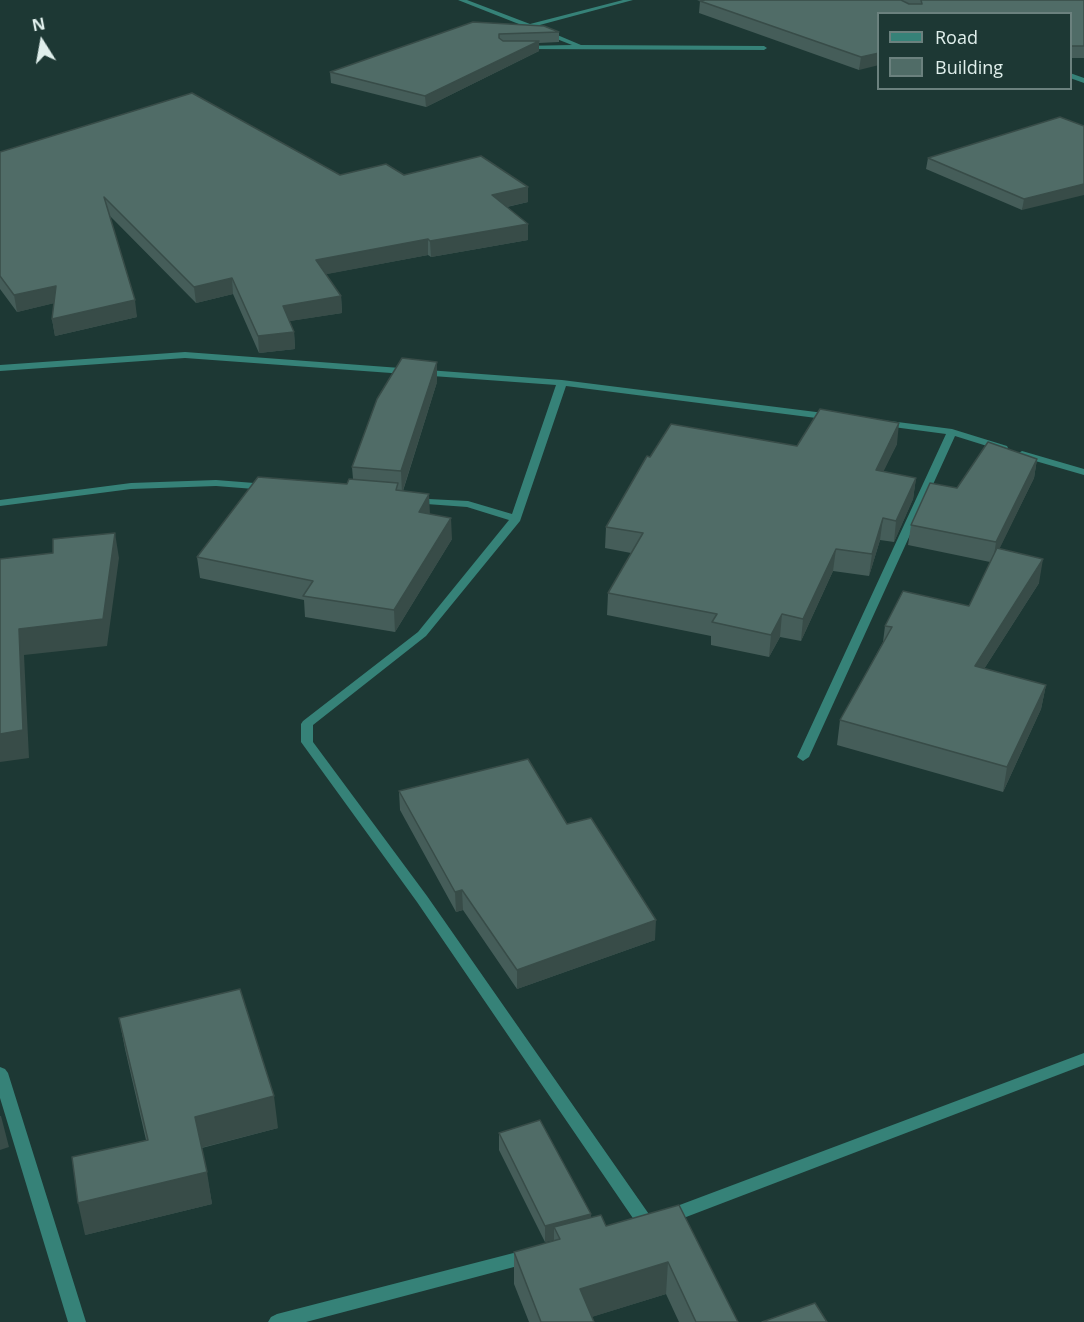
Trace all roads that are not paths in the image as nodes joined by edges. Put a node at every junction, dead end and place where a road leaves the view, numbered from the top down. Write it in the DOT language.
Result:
graph roads {
  1 [pos="461,0"];
  2 [pos="630,0"];
  3 [pos="529,26"];
  4 [pos="514,47"];
  5 [pos="583,47"];
  6 [pos="764,48"];
  7 [pos="0,368"];
  8 [pos="562,383"];
  9 [pos="846,419"];
  10 [pos="869,422"];
  11 [pos="952,432"];
  12 [pos="1084,472"];
  13 [pos="273,488"];
  14 [pos="399,498"];
  15 [pos="0,503"];
  16 [pos="516,519"];
  17 [pos="803,757"];
  18 [pos="1084,1059"];
  19 [pos="0,1074"];
  20 [pos="543,1252"];
  21 [pos="77,1322"];
  22 [pos="277,1322"];
  1 -- 3 [label="street"];
  2 -- 3 [label="street"];
  3 -- 5 [label="street"];
  4 -- 5 [label="street"];
  5 -- 6 [label="street"];
  7 -- 8 [label="street"];
  8 -- 9 [label="street"];
  8 -- 16 [label="street"];
  10 -- 11 [label="street"];
  11 -- 12 [label="street"];
  11 -- 17 [label="street"];
  13 -- 15 [label="street"];
  14 -- 16 [label="street"];
  16 -- 18 [label="street"];
  19 -- 21 [label="street"];
  20 -- 22 [label="street"];
}
